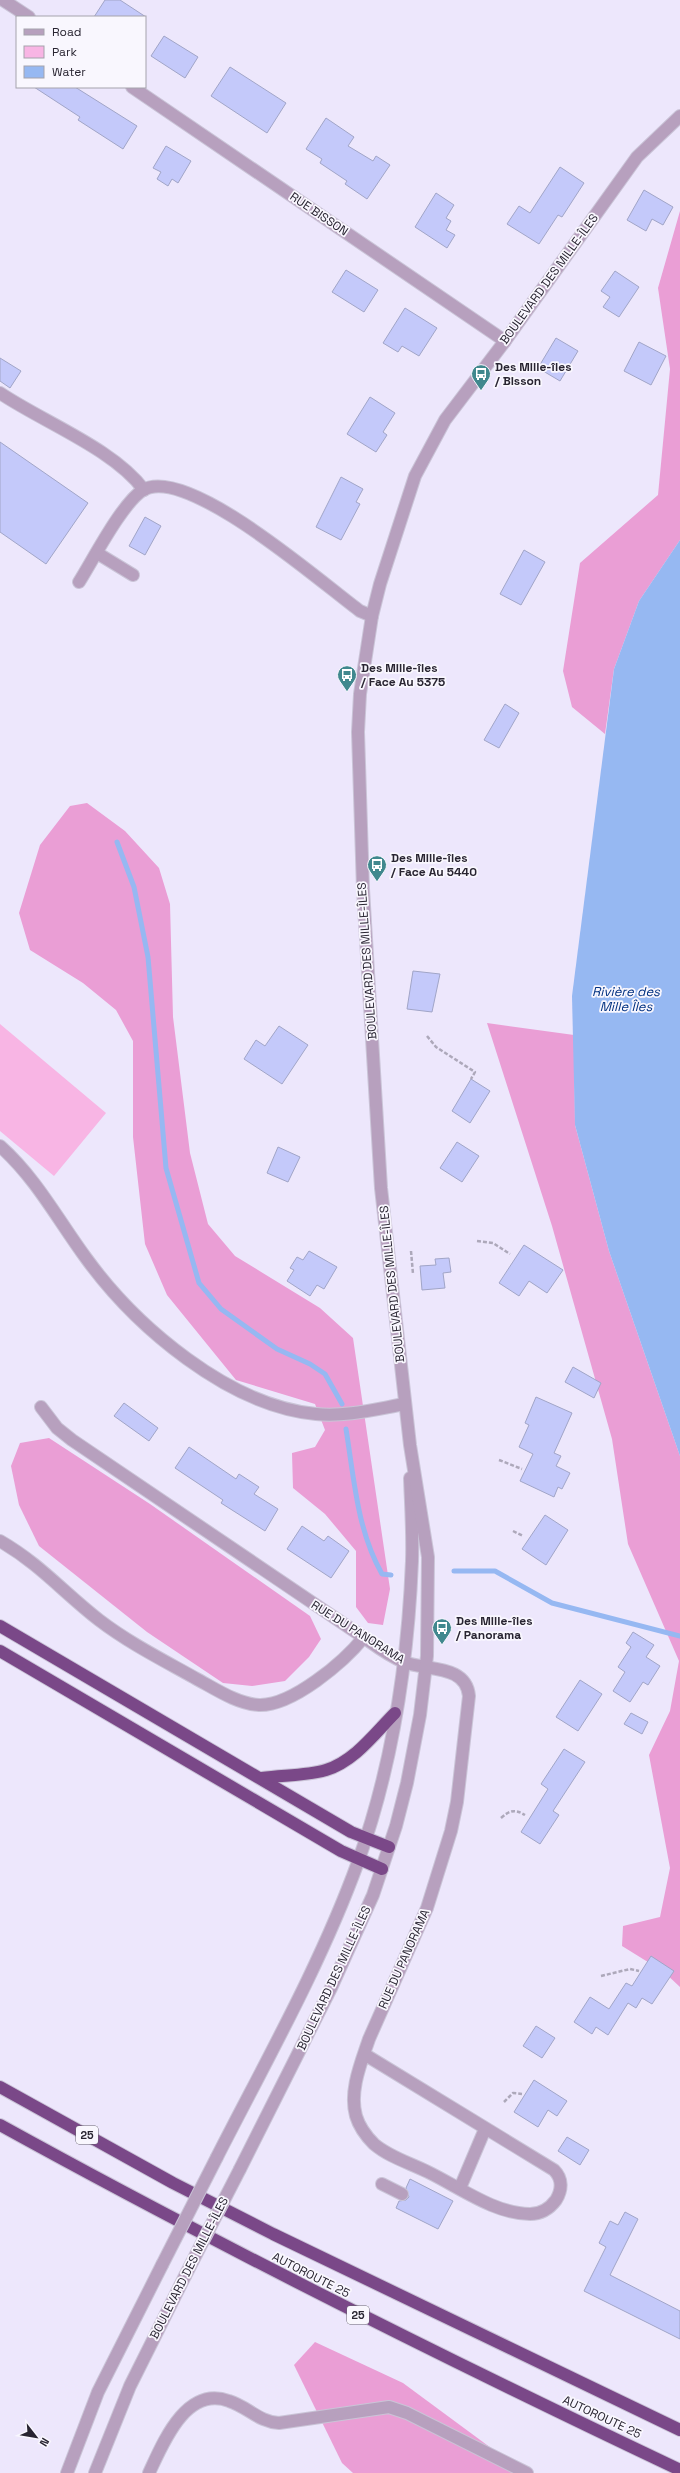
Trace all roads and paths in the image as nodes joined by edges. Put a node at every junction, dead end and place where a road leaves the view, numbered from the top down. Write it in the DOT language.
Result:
graph roads {
  1 [pos="3,0"];
  2 [pos="27,16"];
  3 [pos="133,88"];
  4 [pos="680,116"];
  5 [pos="505,341"];
  6 [pos="0,394"];
  7 [pos="144,490"];
  8 [pos="97,553"];
  9 [pos="133,575"];
  10 [pos="79,582"];
  11 [pos="372,616"];
  12 [pos="427,1036"];
  13 [pos="471,1079"];
  14 [pos="0,1146"];
  15 [pos="477,1241"];
  16 [pos="411,1251"];
  17 [pos="510,1254"];
  18 [pos="413,1274"];
  19 [pos="405,1404"];
  20 [pos="41,1407"];
  21 [pos="410,1445"];
  22 [pos="499,1460"];
  23 [pos="522,1469"];
  24 [pos="513,1530"];
  25 [pos="523,1536"];
  26 [pos="0,1541"];
  27 [pos="0,1626"];
  28 [pos="364,1637"];
  29 [pos="0,1650"];
  30 [pos="403,1662"];
  31 [pos="426,1668"];
  32 [pos="395,1713"];
  33 [pos="262,1778"];
  34 [pos="526,1815"];
  35 [pos="501,1818"];
  36 [pos="365,1839"];
  37 [pos="389,1847"];
  38 [pos="359,1860"];
  39 [pos="382,1870"];
  40 [pos="639,1971"];
  41 [pos="601,1976"];
  42 [pos="364,2054"];
  43 [pos="0,2087"];
  44 [pos="522,2094"];
  45 [pos="504,2102"];
  46 [pos="0,2125"];
  47 [pos="485,2130"];
  48 [pos="382,2184"];
  49 [pos="460,2188"];
  50 [pos="402,2194"];
  51 [pos="680,2430"];
  52 [pos="680,2470"];
  53 [pos="67,2473"];
  54 [pos="95,2473"];
  55 [pos="149,2473"];
  56 [pos="527,2473"];
  1 -- 2 [label="street"];
  3 -- 5 [label="street, RUE BISSON"];
  4 -- 5 [label="street, BOULEVARD DES MILLE-ÎLES"];
  5 -- 11 [label="street, BOULEVARD DES MILLE-ÎLES"];
  6 -- 7 [label="street"];
  7 -- 8 [label="street"];
  7 -- 11 [label="street"];
  8 -- 9 [label="street"];
  8 -- 10 [label="street"];
  11 -- 19 [label="street, BOULEVARD DES MILLE-ÎLES"];
  12 -- 13 [label="path"];
  14 -- 19 [label="street"];
  15 -- 17 [label="path"];
  16 -- 18 [label="path"];
  19 -- 21 [label="street, BOULEVARD DES MILLE-ÎLES"];
  20 -- 28 [label="street, RUE DU PANORAMA"];
  21 -- 30 [label="street, BOULEVARD DES MILLE-ÎLES"];
  21 -- 31 [label="street, BOULEVARD DES MILLE-ÎLES"];
  22 -- 23 [label="path"];
  24 -- 25 [label="path"];
  26 -- 28 [label="street"];
  27 -- 33 [label="highway"];
  28 -- 30 [label="street, RUE DU PANORAMA"];
  29 -- 38 [label="highway"];
  30 -- 31 [label="street, RUE DU PANORAMA"];
  30 -- 32 [label="street, BOULEVARD DES MILLE-ÎLES"];
  31 -- 37 [label="street, BOULEVARD DES MILLE-ÎLES"];
  31 -- 42 [label="street, RUE DU PANORAMA"];
  32 -- 33 [label="highway"];
  32 -- 36 [label="street, BOULEVARD DES MILLE-ÎLES"];
  33 -- 36 [label="highway"];
  34 -- 35 [label="path"];
  36 -- 37 [label="highway"];
  36 -- 38 [label="street, BOULEVARD DES MILLE-ÎLES"];
  37 -- 39 [label="street, BOULEVARD DES MILLE-ÎLES"];
  38 -- 39 [label="highway"];
  38 -- 53 [label="street, BOULEVARD DES MILLE-ÎLES, bridge"];
  39 -- 54 [label="street, BOULEVARD DES MILLE-ÎLES, bridge"];
  40 -- 41 [label="path"];
  42 -- 47 [label="street, RUE DU PANORAMA"];
  42 -- 49 [label="street, RUE DU PANORAMA"];
  43 -- 51 [label="highway, AUTOROUTE 25 / 25"];
  44 -- 45 [label="path"];
  46 -- 52 [label="highway, AUTOROUTE 25 / 25"];
  47 -- 49 [label="street"];
  47 -- 49 [label="street, RUE DU PANORAMA"];
  48 -- 50 [label="street"];
  55 -- 56 [label="street"];
}
